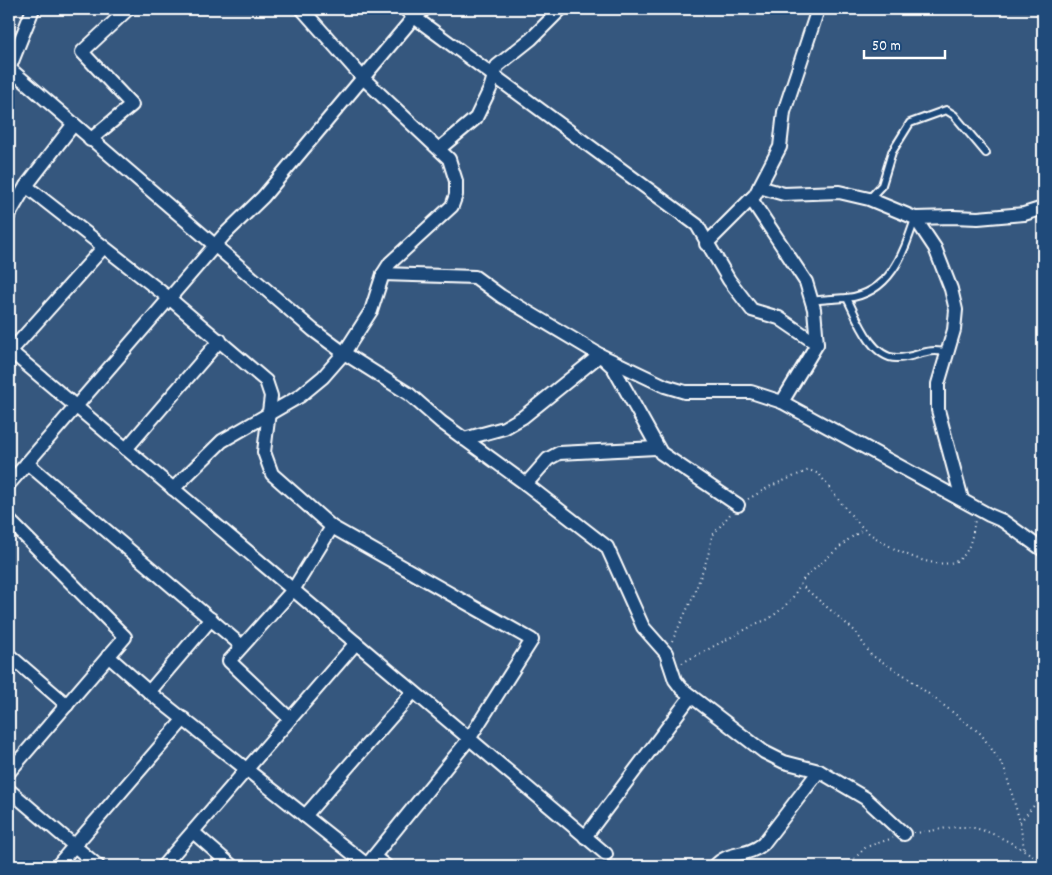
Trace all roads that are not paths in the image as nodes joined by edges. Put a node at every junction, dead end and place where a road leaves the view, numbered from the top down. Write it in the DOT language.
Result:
graph roads {
  1 [pos="33,9"];
  2 [pos="128,9"];
  3 [pos="302,9"];
  4 [pos="426,9"];
  5 [pos="561,9"];
  6 [pos="818,9"];
  7 [pos="410,13"];
  8 [pos="494,76"];
  9 [pos="363,78"];
  10 [pos="74,125"];
  11 [pos="90,140"];
  12 [pos="439,149"];
  13 [pos="986,153"];
  14 [pos="26,186"];
  15 [pos="759,187"];
  16 [pos="750,199"];
  17 [pos="869,199"];
  18 [pos="1043,208"];
  19 [pos="9,215"];
  20 [pos="916,218"];
  21 [pos="706,244"];
  22 [pos="214,246"];
  23 [pos="103,248"];
  24 [pos="383,274"];
  25 [pos="169,298"];
  26 [pos="847,298"];
  27 [pos="812,301"];
  28 [pos="220,340"];
  29 [pos="817,344"];
  30 [pos="9,351"];
  31 [pos="344,353"];
  32 [pos="948,353"];
  33 [pos="600,355"];
  34 [pos="782,402"];
  35 [pos="76,406"];
  36 [pos="269,413"];
  37 [pos="464,439"];
  38 [pos="656,448"];
  39 [pos="126,449"];
  40 [pos="27,463"];
  41 [pos="9,484"];
  42 [pos="526,484"];
  43 [pos="174,489"];
  44 [pos="962,499"];
  45 [pos="738,506"];
  46 [pos="9,520"];
  47 [pos="332,527"];
  48 [pos="1043,550"];
  49 [pos="293,590"];
  50 [pos="211,619"];
  51 [pos="356,643"];
  52 [pos="242,646"];
  53 [pos="9,655"];
  54 [pos="108,656"];
  55 [pos="149,692"];
  56 [pos="414,692"];
  57 [pos="691,696"];
  58 [pos="66,705"];
  59 [pos="184,719"];
  60 [pos="290,719"];
  61 [pos="469,739"];
  62 [pos="247,770"];
  63 [pos="9,772"];
  64 [pos="819,772"];
  65 [pos="9,790"];
  66 [pos="305,816"];
  67 [pos="193,832"];
  68 [pos="904,834"];
  69 [pos="585,837"];
  70 [pos="74,846"];
  71 [pos="606,854"];
  72 [pos="369,863"];
  73 [pos="57,866"];
  74 [pos="98,866"];
  75 [pos="163,866"];
  76 [pos="232,866"];
  77 [pos="386,866"];
  78 [pos="715,866"];
  1 -- 10 [label="street"];
  2 -- 11 [label="street"];
  3 -- 9 [label="street"];
  4 -- 7 [label="street"];
  5 -- 8 [label="street"];
  6 -- 15 [label="street"];
  7 -- 8 [label="street"];
  7 -- 9 [label="street"];
  8 -- 12 [label="street"];
  8 -- 21 [label="street"];
  9 -- 12 [label="street"];
  9 -- 22 [label="street"];
  10 -- 11 [label="street"];
  10 -- 14 [label="street"];
  11 -- 22 [label="street"];
  12 -- 24 [label="street"];
  13 -- 17 [label="lane"];
  14 -- 19 [label="street"];
  14 -- 23 [label="street"];
  15 -- 16 [label="street"];
  15 -- 17 [label="street"];
  16 -- 21 [label="street"];
  16 -- 27 [label="street"];
  17 -- 20 [label="street"];
  18 -- 20 [label="street"];
  20 -- 26 [label="lane"];
  20 -- 32 [label="street"];
  21 -- 29 [label="street"];
  22 -- 25 [label="street"];
  22 -- 31 [label="street"];
  23 -- 25 [label="street"];
  23 -- 30 [label="street"];
  24 -- 31 [label="street"];
  24 -- 33 [label="street"];
  25 -- 28 [label="street"];
  25 -- 35 [label="street"];
  26 -- 27 [label="lane"];
  26 -- 32 [label="lane"];
  27 -- 29 [label="street"];
  28 -- 36 [label="street"];
  28 -- 39 [label="street"];
  29 -- 34 [label="street"];
  30 -- 35 [label="street"];
  31 -- 36 [label="street"];
  31 -- 37 [label="street"];
  32 -- 44 [label="street"];
  33 -- 34 [label="street"];
  33 -- 37 [label="street"];
  33 -- 38 [label="street"];
  34 -- 44 [label="street"];
  35 -- 39 [label="street"];
  35 -- 40 [label="street"];
  36 -- 43 [label="street"];
  36 -- 47 [label="street"];
  37 -- 42 [label="street"];
  38 -- 42 [label="street"];
  38 -- 45 [label="street"];
  39 -- 43 [label="street"];
  40 -- 41 [label="street"];
  40 -- 50 [label="street"];
  42 -- 57 [label="street"];
  43 -- 49 [label="street"];
  44 -- 48 [label="street"];
  46 -- 54 [label="street"];
  47 -- 49 [label="street"];
  47 -- 61 [label="street"];
  49 -- 51 [label="street"];
  49 -- 52 [label="street"];
  50 -- 52 [label="street"];
  50 -- 55 [label="street"];
  51 -- 56 [label="street"];
  51 -- 60 [label="street"];
  52 -- 60 [label="street"];
  53 -- 58 [label="street"];
  54 -- 55 [label="street"];
  54 -- 58 [label="street"];
  55 -- 59 [label="street"];
  56 -- 61 [label="street"];
  56 -- 66 [label="street"];
  57 -- 64 [label="street"];
  57 -- 69 [label="street"];
  58 -- 63 [label="street"];
  59 -- 62 [label="street"];
  59 -- 70 [label="street"];
  60 -- 62 [label="street"];
  61 -- 69 [label="street"];
  61 -- 72 [label="street"];
  62 -- 66 [label="street"];
  62 -- 67 [label="street"];
  64 -- 68 [label="street"];
  64 -- 78 [label="street"];
  65 -- 70 [label="street"];
  66 -- 72 [label="street"];
  67 -- 75 [label="street"];
  67 -- 76 [label="street"];
  69 -- 71 [label="street"];
  70 -- 73 [label="street"];
  70 -- 74 [label="street"];
  72 -- 77 [label="street"];
}
